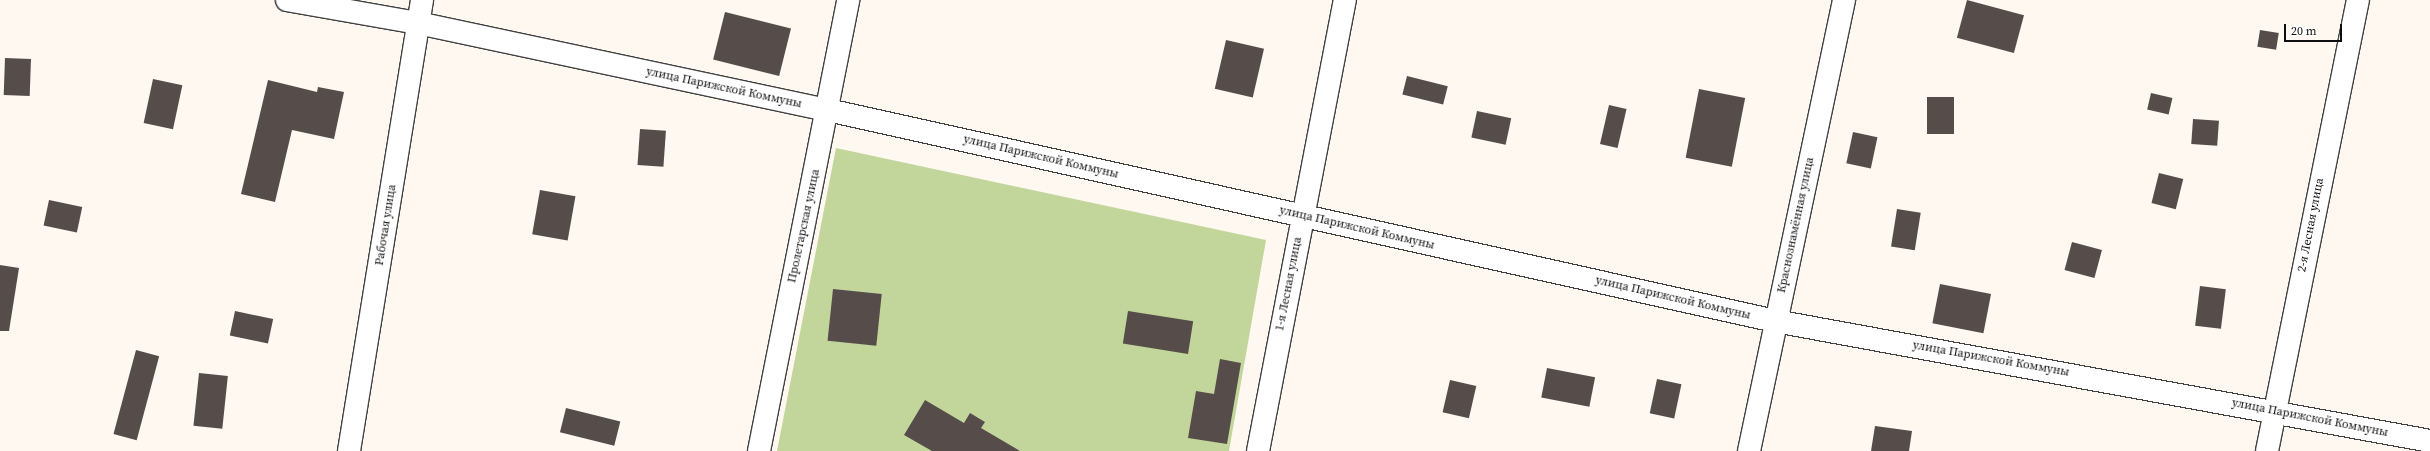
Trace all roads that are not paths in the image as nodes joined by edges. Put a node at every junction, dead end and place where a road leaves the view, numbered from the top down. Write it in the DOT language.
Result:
graph roads {
  1 [pos="287,0"];
  2 [pos="422,0"];
  3 [pos="848,0"];
  4 [pos="1344,0"];
  5 [pos="1844,0"];
  6 [pos="2358,0"];
  7 [pos="418,23"];
  8 [pos="828,110"];
  9 [pos="1302,216"];
  10 [pos="1775,321"];
  11 [pos="2275,410"];
  12 [pos="2430,441"];
  13 [pos="349,451"];
  14 [pos="759,451"];
  15 [pos="1258,451"];
  16 [pos="1749,451"];
  17 [pos="2267,451"];
  1 -- 7 [label="street, улица Парижской Коммуны"];
  2 -- 7 [label="street, Рабочая улица"];
  3 -- 8 [label="street, Пролетарская улица"];
  4 -- 9 [label="street, 1-я Лесная улица"];
  5 -- 10 [label="street, Краснознамённая улица"];
  6 -- 11 [label="street, 2-я Лесная улица"];
  7 -- 8 [label="street, улица Парижской Коммуны"];
  7 -- 13 [label="street, Рабочая улица"];
  8 -- 9 [label="street, улица Парижской Коммуны"];
  8 -- 14 [label="street, Пролетарская улица"];
  9 -- 10 [label="street, улица Парижской Коммуны"];
  9 -- 15 [label="street, 1-я Лесная улица"];
  10 -- 11 [label="street, улица Парижской Коммуны"];
  10 -- 16 [label="street, Краснознамённая улица"];
  11 -- 12 [label="street, улица Парижской Коммуны"];
  11 -- 17 [label="street, 2-я Лесная улица"];
}
